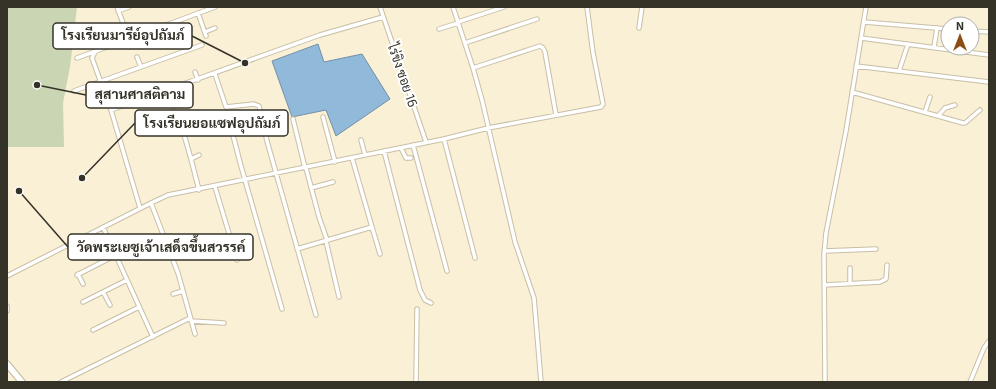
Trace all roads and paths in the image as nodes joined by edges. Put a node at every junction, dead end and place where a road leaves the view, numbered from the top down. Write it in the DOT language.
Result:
graph roads {
  1 [pos="129,7"];
  2 [pos="199,7"];
  3 [pos="215,7"];
  4 [pos="380,7"];
  5 [pos="453,7"];
  6 [pos="504,7"];
  7 [pos="586,7"];
  8 [pos="642,7"];
  9 [pos="866,7"];
  10 [pos="118,9"];
  11 [pos="199,13"];
  12 [pos="383,17"];
  13 [pos="537,19"];
  14 [pos="864,22"];
  15 [pos="458,23"];
  16 [pos="215,28"];
  17 [pos="639,28"];
  18 [pos="936,28"];
  19 [pos="940,28"];
  20 [pos="439,29"];
  21 [pos="205,32"];
  22 [pos="141,34"];
  23 [pos="206,36"];
  24 [pos="861,38"];
  25 [pos="129,39"];
  26 [pos="465,43"];
  27 [pos="145,44"];
  28 [pos="908,44"];
  29 [pos="202,45"];
  30 [pos="934,47"];
  31 [pos="96,50"];
  32 [pos="989,55"];
  33 [pos="137,57"];
  34 [pos="77,58"];
  35 [pos="856,66"];
  36 [pos="141,67"];
  37 [pos="473,68"];
  38 [pos="899,71"];
  39 [pos="195,72"];
  40 [pos="215,74"];
  41 [pos="185,78"];
  42 [pos="198,80"];
  43 [pos="101,82"];
  44 [pos="989,82"];
  45 [pos="187,84"];
  46 [pos="168,90"];
  47 [pos="74,91"];
  48 [pos="852,92"];
  49 [pos="930,97"];
  50 [pos="955,106"];
  51 [pos="173,107"];
  52 [pos="111,110"];
  53 [pos="980,110"];
  54 [pos="925,112"];
  55 [pos="556,115"];
  56 [pos="938,116"];
  57 [pos="323,117"];
  58 [pos="293,119"];
  59 [pos="229,120"];
  60 [pos="173,121"];
  61 [pos="488,128"];
  62 [pos="444,139"];
  63 [pos="361,140"];
  64 [pos="426,142"];
  65 [pos="413,145"];
  66 [pos="401,148"];
  67 [pos="384,151"];
  68 [pos="199,155"];
  69 [pos="364,156"];
  70 [pos="352,158"];
  71 [pos="411,158"];
  72 [pos="191,159"];
  73 [pos="336,162"];
  74 [pos="306,168"];
  75 [pos="276,174"];
  76 [pos="245,180"];
  77 [pos="332,182"];
  78 [pos="214,187"];
  79 [pos="311,188"];
  80 [pos="199,190"];
  81 [pos="151,203"];
  82 [pos="140,208"];
  83 [pos="103,227"];
  84 [pos="372,227"];
  85 [pos="327,240"];
  86 [pos="297,249"];
  87 [pos="876,249"];
  88 [pos="824,251"];
  89 [pos="380,254"];
  90 [pos="116,255"];
  91 [pos="475,258"];
  92 [pos="237,260"];
  93 [pos="887,265"];
  94 [pos="850,268"];
  95 [pos="447,271"];
  96 [pos="7,276"];
  97 [pos="127,280"];
  98 [pos="83,284"];
  99 [pos="850,284"];
  100 [pos="825,285"];
  101 [pos="183,291"];
  102 [pos="103,292"];
  103 [pos="173,294"];
  104 [pos="339,297"];
  105 [pos="82,302"];
  106 [pos="431,303"];
  107 [pos="110,305"];
  108 [pos="7,306"];
  109 [pos="140,307"];
  110 [pos="282,308"];
  111 [pos="417,309"];
  112 [pos="7,311"];
  113 [pos="316,315"];
  114 [pos="190,320"];
  115 [pos="224,323"];
  116 [pos="93,330"];
  117 [pos="195,334"];
  118 [pos="153,337"];
  119 [pos="989,341"];
  120 [pos="7,364"];
  121 [pos="22,382"];
  122 [pos="61,382"];
  123 [pos="416,382"];
  124 [pos="541,382"];
  125 [pos="825,382"];
  126 [pos="970,382"];
  1 -- 10 [label="street"];
  2 -- 11 [label="street"];
  3 -- 11 [label="street"];
  4 -- 12 [label="street, ไร่ขิง ซอย 16"];
  5 -- 15 [label="street"];
  6 -- 15 [label="street"];
  7 -- 55 [label="street"];
  8 -- 17 [label="street"];
  9 -- 14 [label="street"];
  10 -- 25 [label="street"];
  11 -- 21 [label="street"];
  11 -- 22 [label="street"];
  12 -- 40 [label="street"];
  12 -- 64 [label="street, ไร่ขิง ซอย 16"];
  13 -- 26 [label="street"];
  14 -- 18 [label="street"];
  14 -- 24 [label="street"];
  15 -- 20 [label="street"];
  15 -- 26 [label="street"];
  16 -- 21 [label="street"];
  18 -- 19 [label="street"];
  18 -- 30 [label="street"];
  21 -- 23 [label="street"];
  22 -- 25 [label="street"];
  22 -- 27 [label="street"];
  24 -- 28 [label="street"];
  24 -- 35 [label="street"];
  25 -- 31 [label="street"];
  26 -- 37 [label="street"];
  28 -- 30 [label="street"];
  28 -- 38 [label="street"];
  29 -- 36 [label="street"];
  30 -- 32 [label="street"];
  31 -- 34 [label="street"];
  31 -- 43 [label="street"];
  33 -- 36 [label="street"];
  35 -- 38 [label="street"];
  35 -- 48 [label="street"];
  36 -- 43 [label="street"];
  37 -- 55 [label="street"];
  37 -- 61 [label="street"];
  38 -- 44 [label="street"];
  39 -- 42 [label="street"];
  40 -- 42 [label="street"];
  40 -- 75 [label="street"];
  41 -- 45 [label="street"];
  42 -- 45 [label="street"];
  43 -- 47 [label="street"];
  43 -- 52 [label="street"];
  45 -- 46 [label="street"];
  46 -- 51 [label="street"];
  46 -- 52 [label="street"];
  48 -- 54 [label="street"];
  48 -- 88 [label="street"];
  49 -- 54 [label="street"];
  50 -- 56 [label="street"];
  52 -- 82 [label="street"];
  53 -- 56 [label="street"];
  54 -- 56 [label="street"];
  55 -- 61 [label="street"];
  57 -- 73 [label="street"];
  58 -- 74 [label="street"];
  59 -- 76 [label="street"];
  60 -- 72 [label="street"];
  61 -- 62 [label="street"];
  61 -- 124 [label="street"];
  62 -- 64 [label="street"];
  62 -- 91 [label="street"];
  63 -- 69 [label="street"];
  64 -- 65 [label="street"];
  65 -- 66 [label="street"];
  65 -- 95 [label="street"];
  66 -- 67 [label="street"];
  66 -- 71 [label="street"];
  67 -- 69 [label="street"];
  67 -- 106 [label="street"];
  68 -- 72 [label="street"];
  69 -- 70 [label="street"];
  70 -- 73 [label="street"];
  70 -- 84 [label="street"];
  72 -- 80 [label="street"];
  73 -- 74 [label="street"];
  74 -- 75 [label="street"];
  74 -- 79 [label="street"];
  75 -- 76 [label="street"];
  75 -- 86 [label="street"];
  76 -- 78 [label="street"];
  76 -- 110 [label="street"];
  77 -- 79 [label="street"];
  78 -- 80 [label="street"];
  78 -- 92 [label="street"];
  79 -- 85 [label="street"];
  80 -- 81 [label="street"];
  81 -- 82 [label="street"];
  81 -- 101 [label="street"];
  82 -- 83 [label="street"];
  83 -- 90 [label="street"];
  83 -- 96 [label="street"];
  84 -- 85 [label="street"];
  84 -- 89 [label="street"];
  85 -- 86 [label="street"];
  85 -- 104 [label="street"];
  86 -- 113 [label="street"];
  87 -- 88 [label="street"];
  88 -- 100 [label="street"];
  90 -- 97 [label="street"];
  90 -- 98 [label="street"];
  93 -- 99 [label="street"];
  94 -- 99 [label="street"];
  97 -- 102 [label="street"];
  97 -- 109 [label="street"];
  99 -- 100 [label="street"];
  100 -- 125 [label="street"];
  101 -- 103 [label="street"];
  101 -- 114 [label="street"];
  102 -- 105 [label="street"];
  102 -- 107 [label="street"];
  108 -- 112 [label="street"];
  109 -- 116 [label="street"];
  109 -- 118 [label="street"];
  111 -- 123 [label="street"];
  114 -- 115 [label="street"];
  114 -- 117 [label="street"];
  114 -- 118 [label="street"];
  118 -- 122 [label="street"];
  119 -- 126 [label="street"];
  120 -- 121 [label="main road"];
}
